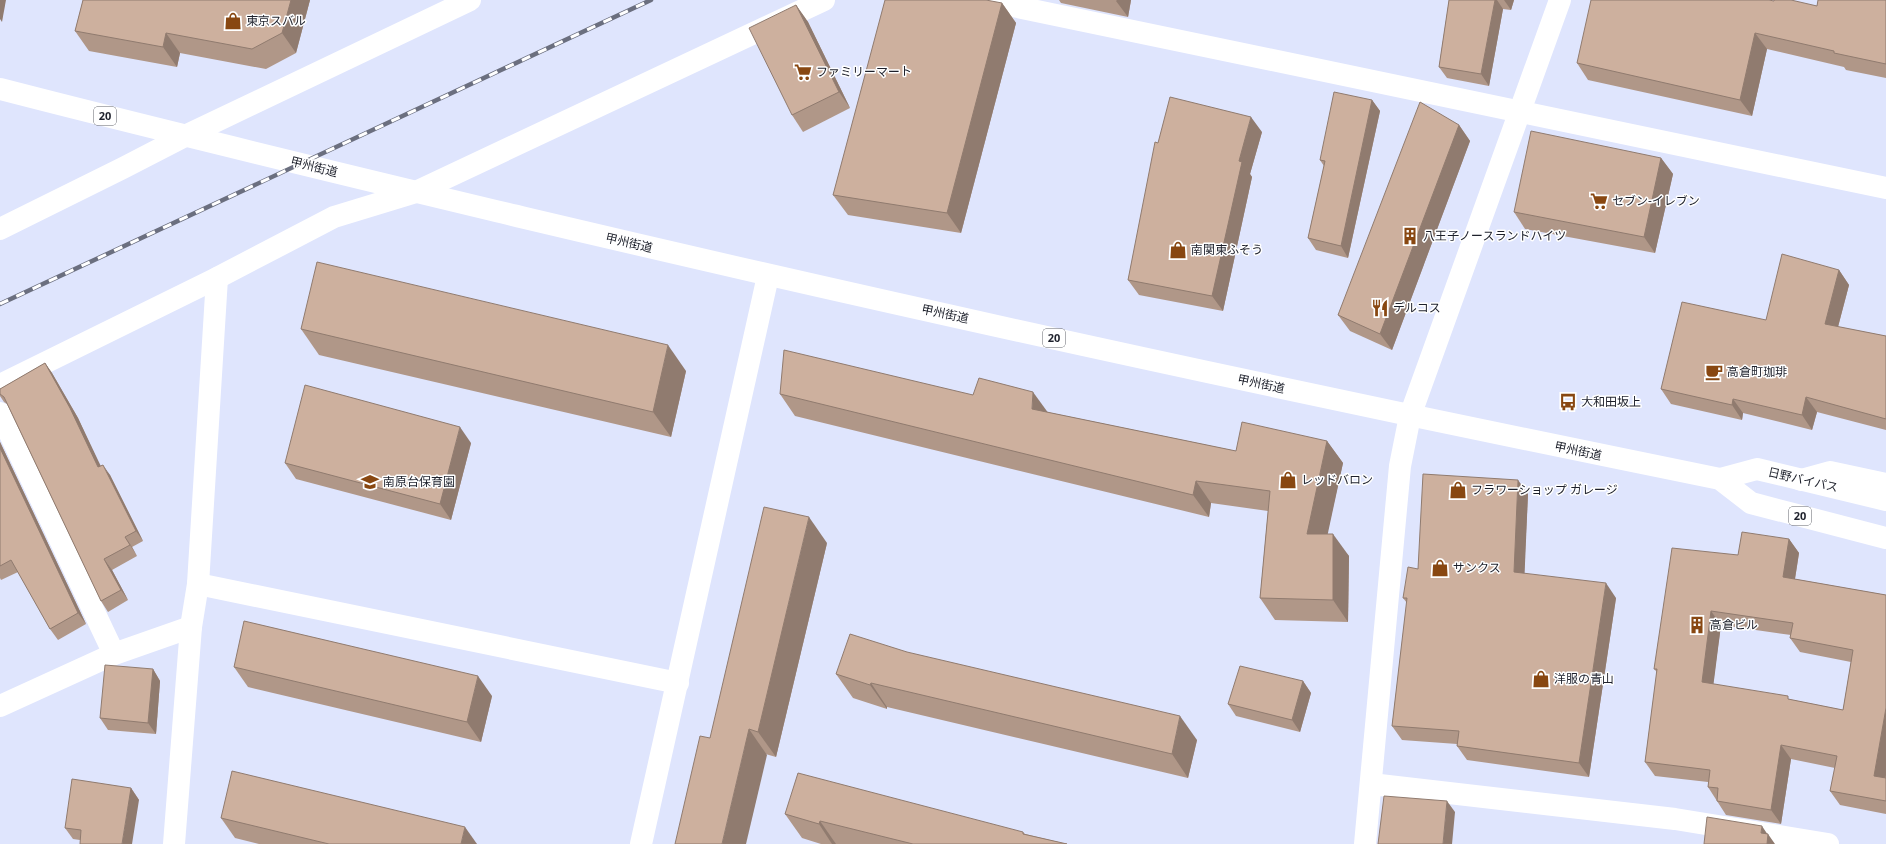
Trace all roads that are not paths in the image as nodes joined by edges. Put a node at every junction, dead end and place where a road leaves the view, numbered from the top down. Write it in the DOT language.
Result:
graph roads {
  1 [pos="470,0"];
  2 [pos="824,0"];
  3 [pos="984,0"];
  4 [pos="1560,0"];
  5 [pos="0,88"];
  6 [pos="1519,111"];
  7 [pos="183,137"];
  8 [pos="1886,188"];
  9 [pos="416,192"];
  10 [pos="0,229"];
  11 [pos="768,276"];
  12 [pos="216,278"];
  13 [pos="0,385"];
  14 [pos="0,412"];
  15 [pos="1410,416"];
  16 [pos="1720,480"];
  17 [pos="1801,480"];
  18 [pos="1886,484"];
  19 [pos="1886,500"];
  20 [pos="1886,538"];
  21 [pos="198,584"];
  22 [pos="191,627"];
  23 [pos="114,654"];
  24 [pos="678,683"];
  25 [pos="0,706"];
  26 [pos="1371,784"];
  27 [pos="174,844"];
  28 [pos="641,844"];
  29 [pos="1365,844"];
  30 [pos="1828,844"];
  1 -- 7 [label="main road"];
  2 -- 9 [label="main road"];
  3 -- 6 [label="main road"];
  4 -- 6 [label="main road"];
  5 -- 7 [label="main road, 甲州街道 / 20"];
  6 -- 8 [label="main road"];
  6 -- 15 [label="main road"];
  7 -- 9 [label="main road, 甲州街道 / 20"];
  7 -- 10 [label="main road"];
  9 -- 11 [label="main road, 甲州街道 / 20"];
  9 -- 12 [label="main road"];
  11 -- 15 [label="main road, 甲州街道 / 20"];
  11 -- 24 [label="main road"];
  12 -- 13 [label="main road"];
  12 -- 21 [label="main road"];
  14 -- 23 [label="main road"];
  15 -- 16 [label="main road, 甲州街道 / 20"];
  15 -- 26 [label="main road"];
  16 -- 17 [label="main road, 日野バイパス / 20"];
  16 -- 20 [label="main road, 甲州街道 / 20"];
  17 -- 18 [label="main road"];
  17 -- 19 [label="main road, 日野バイパス / 20"];
  21 -- 22 [label="main road"];
  21 -- 24 [label="main road"];
  22 -- 23 [label="main road"];
  22 -- 27 [label="main road"];
  23 -- 25 [label="main road"];
  24 -- 28 [label="main road"];
  26 -- 29 [label="main road"];
  26 -- 30 [label="main road"];
}
